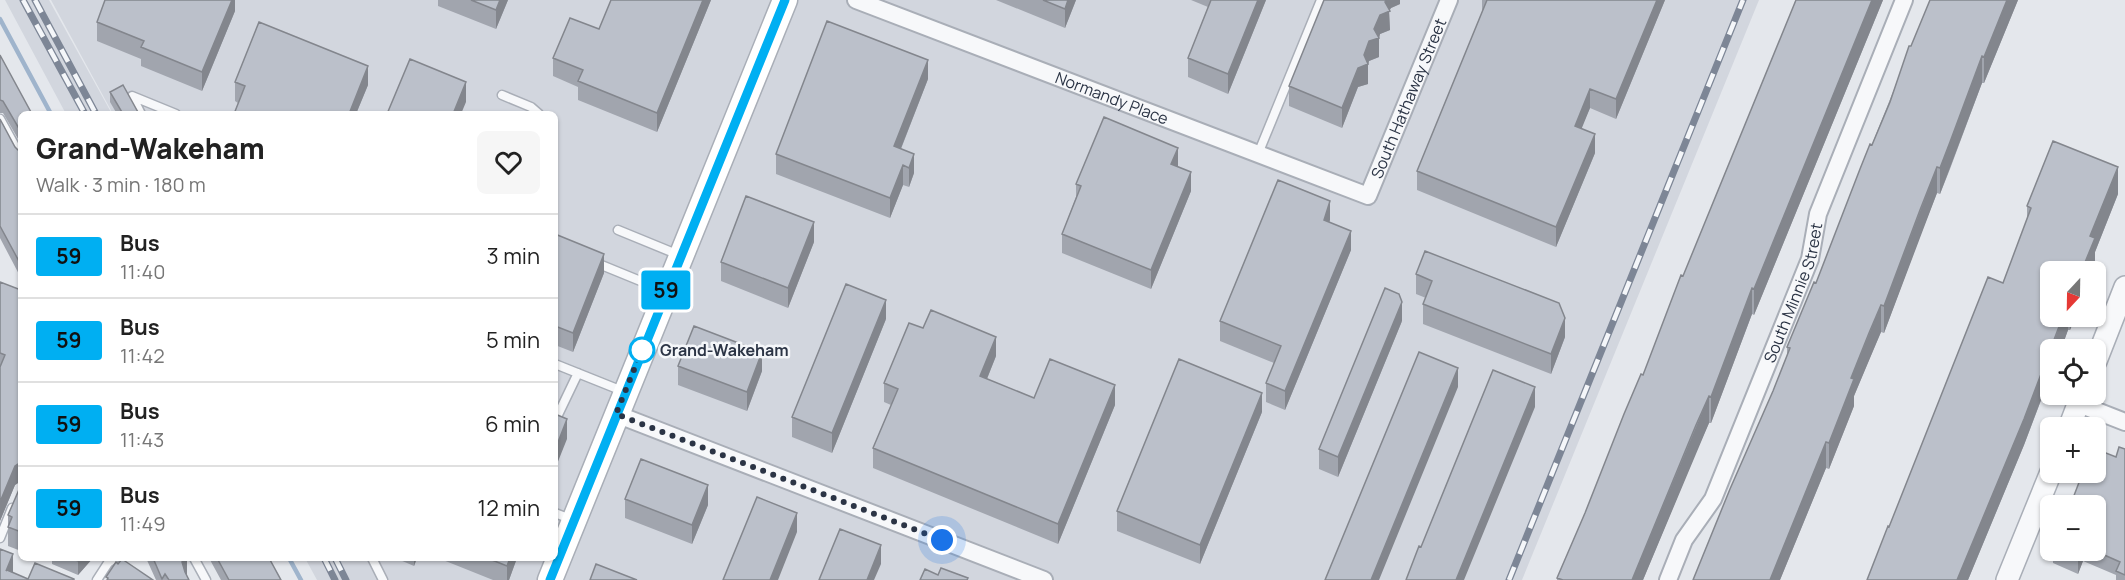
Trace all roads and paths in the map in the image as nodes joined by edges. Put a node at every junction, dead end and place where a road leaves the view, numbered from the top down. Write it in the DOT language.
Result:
graph roads {
  1 [pos="785,0"];
  2 [pos="856,0"];
  3 [pos="1321,0"];
  4 [pos="1448,0"];
  5 [pos="1904,0"];
  6 [pos="502,95"];
  7 [pos="140,111"];
  8 [pos="169,111"];
  9 [pos="535,111"];
  10 [pos="0,119"];
  11 [pos="18,152"];
  12 [pos="1258,154"];
  13 [pos="1368,196"];
  14 [pos="618,230"];
  15 [pos="680,255"];
  16 [pos="588,259"];
  17 [pos="2125,286"];
  18 [pos="666,291"];
  19 [pos="2105,339"];
  20 [pos="558,365"];
  21 [pos="578,373"];
  22 [pos="621,403"];
  23 [pos="2092,405"];
  24 [pos="558,415"];
  25 [pos="2125,422"];
  26 [pos="2047,483"];
  27 [pos="17,497"];
  28 [pos="564,516"];
  29 [pos="0,538"];
  30 [pos="558,542"];
  31 [pos="111,561"];
  32 [pos="196,561"];
  33 [pos="374,561"];
  34 [pos="553,561"];
  35 [pos="97,580"];
  36 [pos="206,580"];
  37 [pos="383,580"];
  38 [pos="549,580"];
  39 [pos="1044,580"];
  40 [pos="1668,580"];
  41 [pos="2007,580"];
  1 -- 15 [label="main road"];
  2 -- 12 [label="street, Normandy Place"];
  3 -- 12 [label="lane"];
  4 -- 13 [label="street, South Hathaway Street"];
  5 -- 40 [label="street, South Minnie Street"];
  6 -- 9 [label="lane"];
  7 -- 8 [label="lane"];
  10 -- 11 [label="lane"];
  12 -- 13 [label="street, Normandy Place"];
  14 -- 15 [label="lane"];
  15 -- 18 [label="main road"];
  16 -- 18 [label="lane"];
  17 -- 19 [label="street"];
  18 -- 22 [label="main road"];
  20 -- 21 [label="lane"];
  21 -- 22 [label="lane"];
  21 -- 24 [label="lane"];
  22 -- 28 [label="main road"];
  22 -- 39 [label="street"];
  23 -- 25 [label="street"];
  26 -- 41 [label="street"];
  27 -- 29 [label="lane"];
  28 -- 30 [label="main road"];
  31 -- 35 [label="lane"];
  32 -- 36 [label="lane"];
  33 -- 37 [label="lane"];
  34 -- 38 [label="main road"];
}
